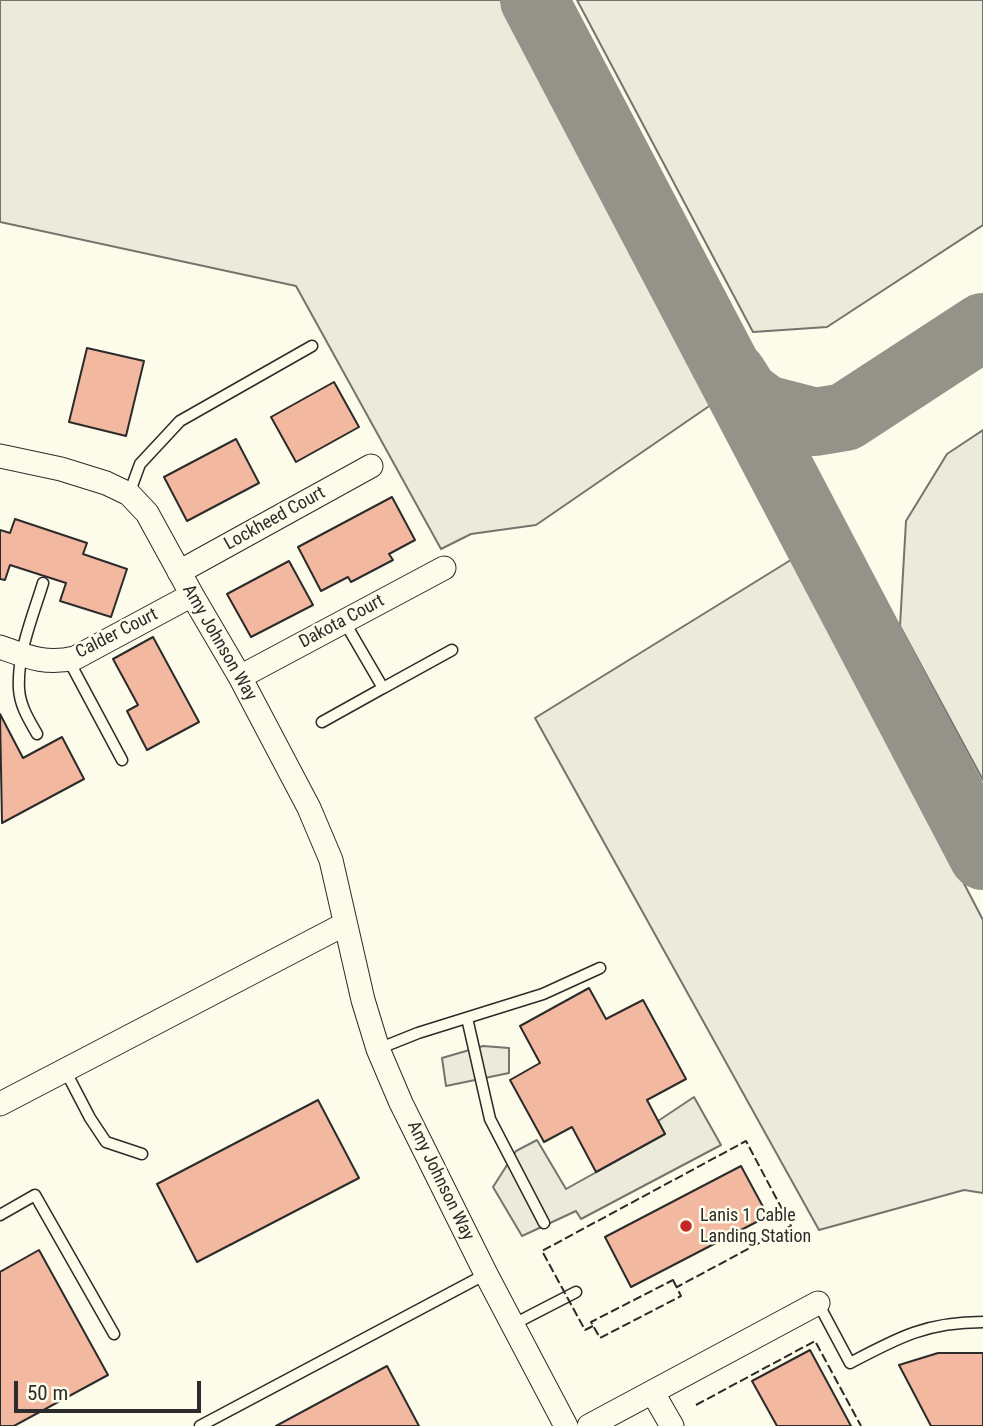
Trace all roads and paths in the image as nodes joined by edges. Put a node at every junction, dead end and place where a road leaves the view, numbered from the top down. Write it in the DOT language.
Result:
graph roads {
  1 [pos="312,346"];
  2 [pos="0,456"];
  3 [pos="371,466"];
  4 [pos="129,494"];
  5 [pos="444,568"];
  6 [pos="179,572"];
  7 [pos="43,583"];
  8 [pos="192,595"];
  9 [pos="344,621"];
  10 [pos="0,647"];
  11 [pos="452,650"];
  12 [pos="22,655"];
  13 [pos="68,659"];
  14 [pos="240,677"];
  15 [pos="383,688"];
  16 [pos="322,722"];
  17 [pos="37,734"];
  18 [pos="122,760"];
  19 [pos="345,924"];
  20 [pos="600,968"];
  21 [pos="467,1018"];
  22 [pos="379,1049"];
  23 [pos="65,1070"];
  24 [pos="0,1104"];
  25 [pos="142,1154"];
  26 [pos="0,1214"];
  27 [pos="544,1223"];
  28 [pos="486,1275"];
  29 [pos="576,1292"];
  30 [pos="818,1303"];
  31 [pos="983,1322"];
  32 [pos="512,1325"];
  33 [pos="114,1334"];
  34 [pos="653,1393"];
  35 [pos="200,1426"];
  36 [pos="566,1426"];
  37 [pos="589,1426"];
  38 [pos="672,1426"];
  1 -- 4 [label="lane"];
  2 -- 4 [label="street, Amy Johnson Way"];
  3 -- 6 [label="street, Lockheed Court"];
  4 -- 6 [label="street, Amy Johnson Way"];
  5 -- 9 [label="street, Dakota Court"];
  6 -- 8 [label="street, Amy Johnson Way"];
  7 -- 12 [label="lane"];
  8 -- 13 [label="street, Calder Court"];
  8 -- 14 [label="street, Amy Johnson Way"];
  9 -- 14 [label="street, Dakota Court"];
  9 -- 15 [label="lane"];
  10 -- 12 [label="street, Calder Court"];
  11 -- 15 [label="lane"];
  12 -- 13 [label="street, Calder Court"];
  12 -- 17 [label="lane"];
  13 -- 18 [label="lane"];
  14 -- 19 [label="street, Amy Johnson Way"];
  15 -- 16 [label="lane"];
  19 -- 22 [label="street, Amy Johnson Way"];
  19 -- 23 [label="street"];
  20 -- 21 [label="lane"];
  21 -- 22 [label="lane"];
  21 -- 27 [label="lane"];
  22 -- 28 [label="street, Amy Johnson Way"];
  23 -- 24 [label="street"];
  23 -- 25 [label="lane"];
  26 -- 33 [label="lane"];
  28 -- 32 [label="street, Amy Johnson Way"];
  28 -- 35 [label="lane"];
  29 -- 32 [label="lane"];
  30 -- 31 [label="lane"];
  30 -- 34 [label="street"];
  32 -- 36 [label="street, Amy Johnson Way"];
  34 -- 37 [label="street"];
  34 -- 38 [label="street"];
}
